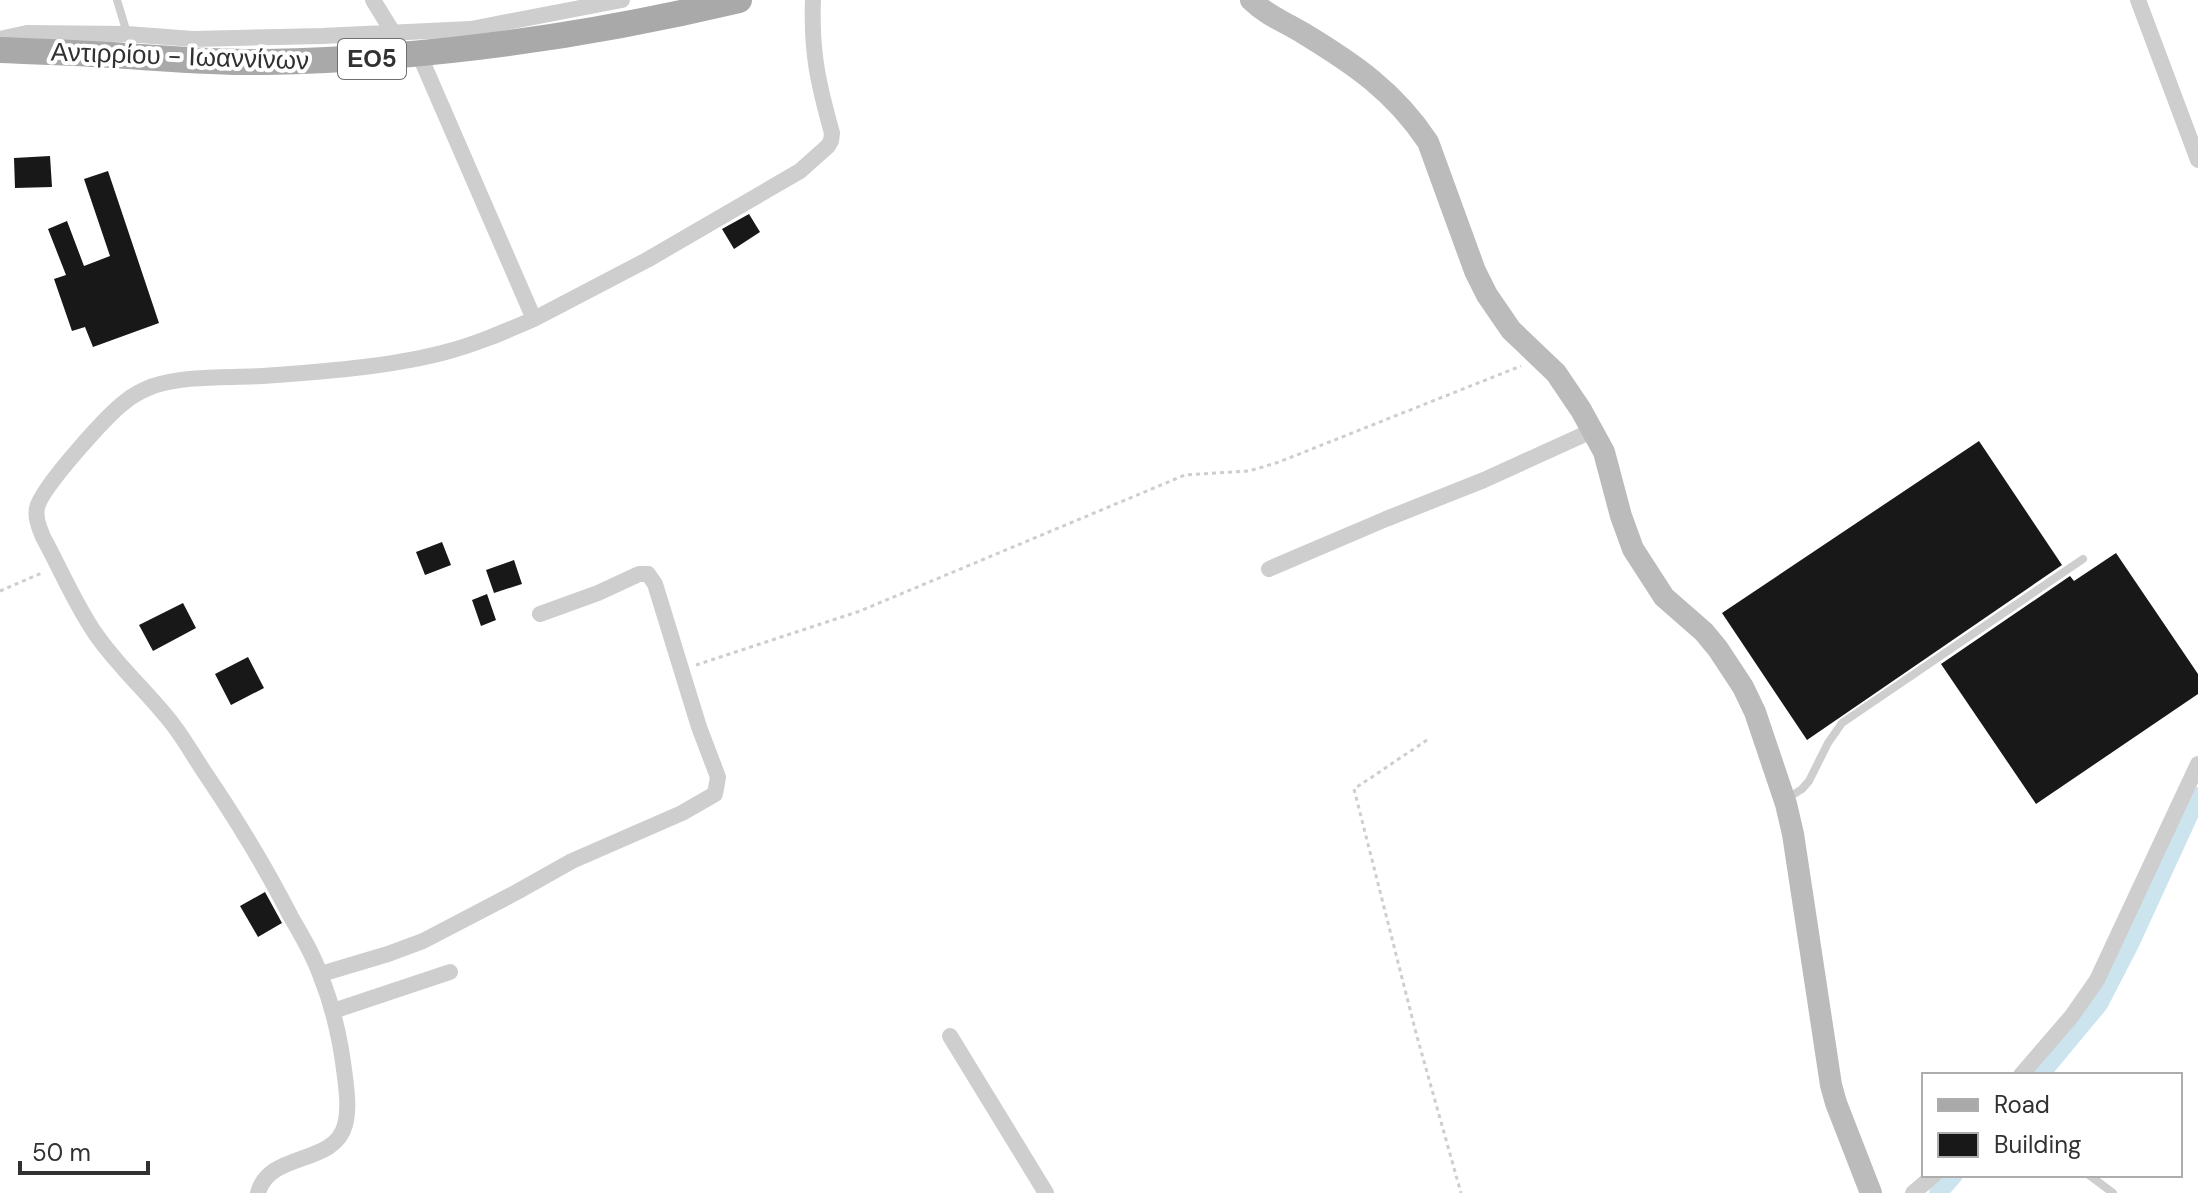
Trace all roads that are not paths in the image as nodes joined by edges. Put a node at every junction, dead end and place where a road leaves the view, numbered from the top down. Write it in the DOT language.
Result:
graph roads {
  1 [pos="117,0"];
  2 [pos="373,0"];
  3 [pos="622,0"];
  4 [pos="739,0"];
  5 [pos="813,0"];
  6 [pos="1251,0"];
  7 [pos="2138,0"];
  8 [pos="691,5"];
  9 [pos="392,32"];
  10 [pos="127,34"];
  11 [pos="0,39"];
  12 [pos="0,50"];
  13 [pos="415,55"];
  14 [pos="2198,160"];
  15 [pos="534,319"];
  16 [pos="1594,430"];
  17 [pos="2083,559"];
  18 [pos="1269,569"];
  19 [pos="540,614"];
  20 [pos="2198,764"];
  21 [pos="1784,800"];
  22 [pos="450,972"];
  23 [pos="321,974"];
  24 [pos="333,1011"];
  25 [pos="950,1036"];
  26 [pos="2023,1073"];
  27 [pos="1932,1177"];
  28 [pos="2092,1177"];
  29 [pos="258,1193"];
  30 [pos="1046,1193"];
  31 [pos="1871,1193"];
  32 [pos="1913,1193"];
  33 [pos="2113,1193"];
  1 -- 10 [label="lane"];
  2 -- 9 [label="street"];
  3 -- 9 [label="street"];
  4 -- 8 [label="main road, Αντιρρίου - Ιωαννίνων / ΕΟ5"];
  5 -- 15 [label="street"];
  6 -- 16 [label="street"];
  7 -- 14 [label="street"];
  8 -- 13 [label="main road, Αντιρρίου - Ιωαννίνων / ΕΟ5"];
  9 -- 10 [label="street"];
  9 -- 13 [label="street"];
  10 -- 11 [label="street"];
  12 -- 13 [label="main road, Αντιρρίου - Ιωαννίνων / ΕΟ5"];
  13 -- 15 [label="street"];
  15 -- 23 [label="street"];
  16 -- 18 [label="street"];
  16 -- 21 [label="street"];
  17 -- 21 [label="lane"];
  19 -- 23 [label="street"];
  20 -- 26 [label="street"];
  21 -- 31 [label="street"];
  22 -- 24 [label="street"];
  23 -- 24 [label="street"];
  24 -- 29 [label="street"];
  25 -- 30 [label="street"];
  27 -- 32 [label="street"];
  28 -- 33 [label="lane"];
}
